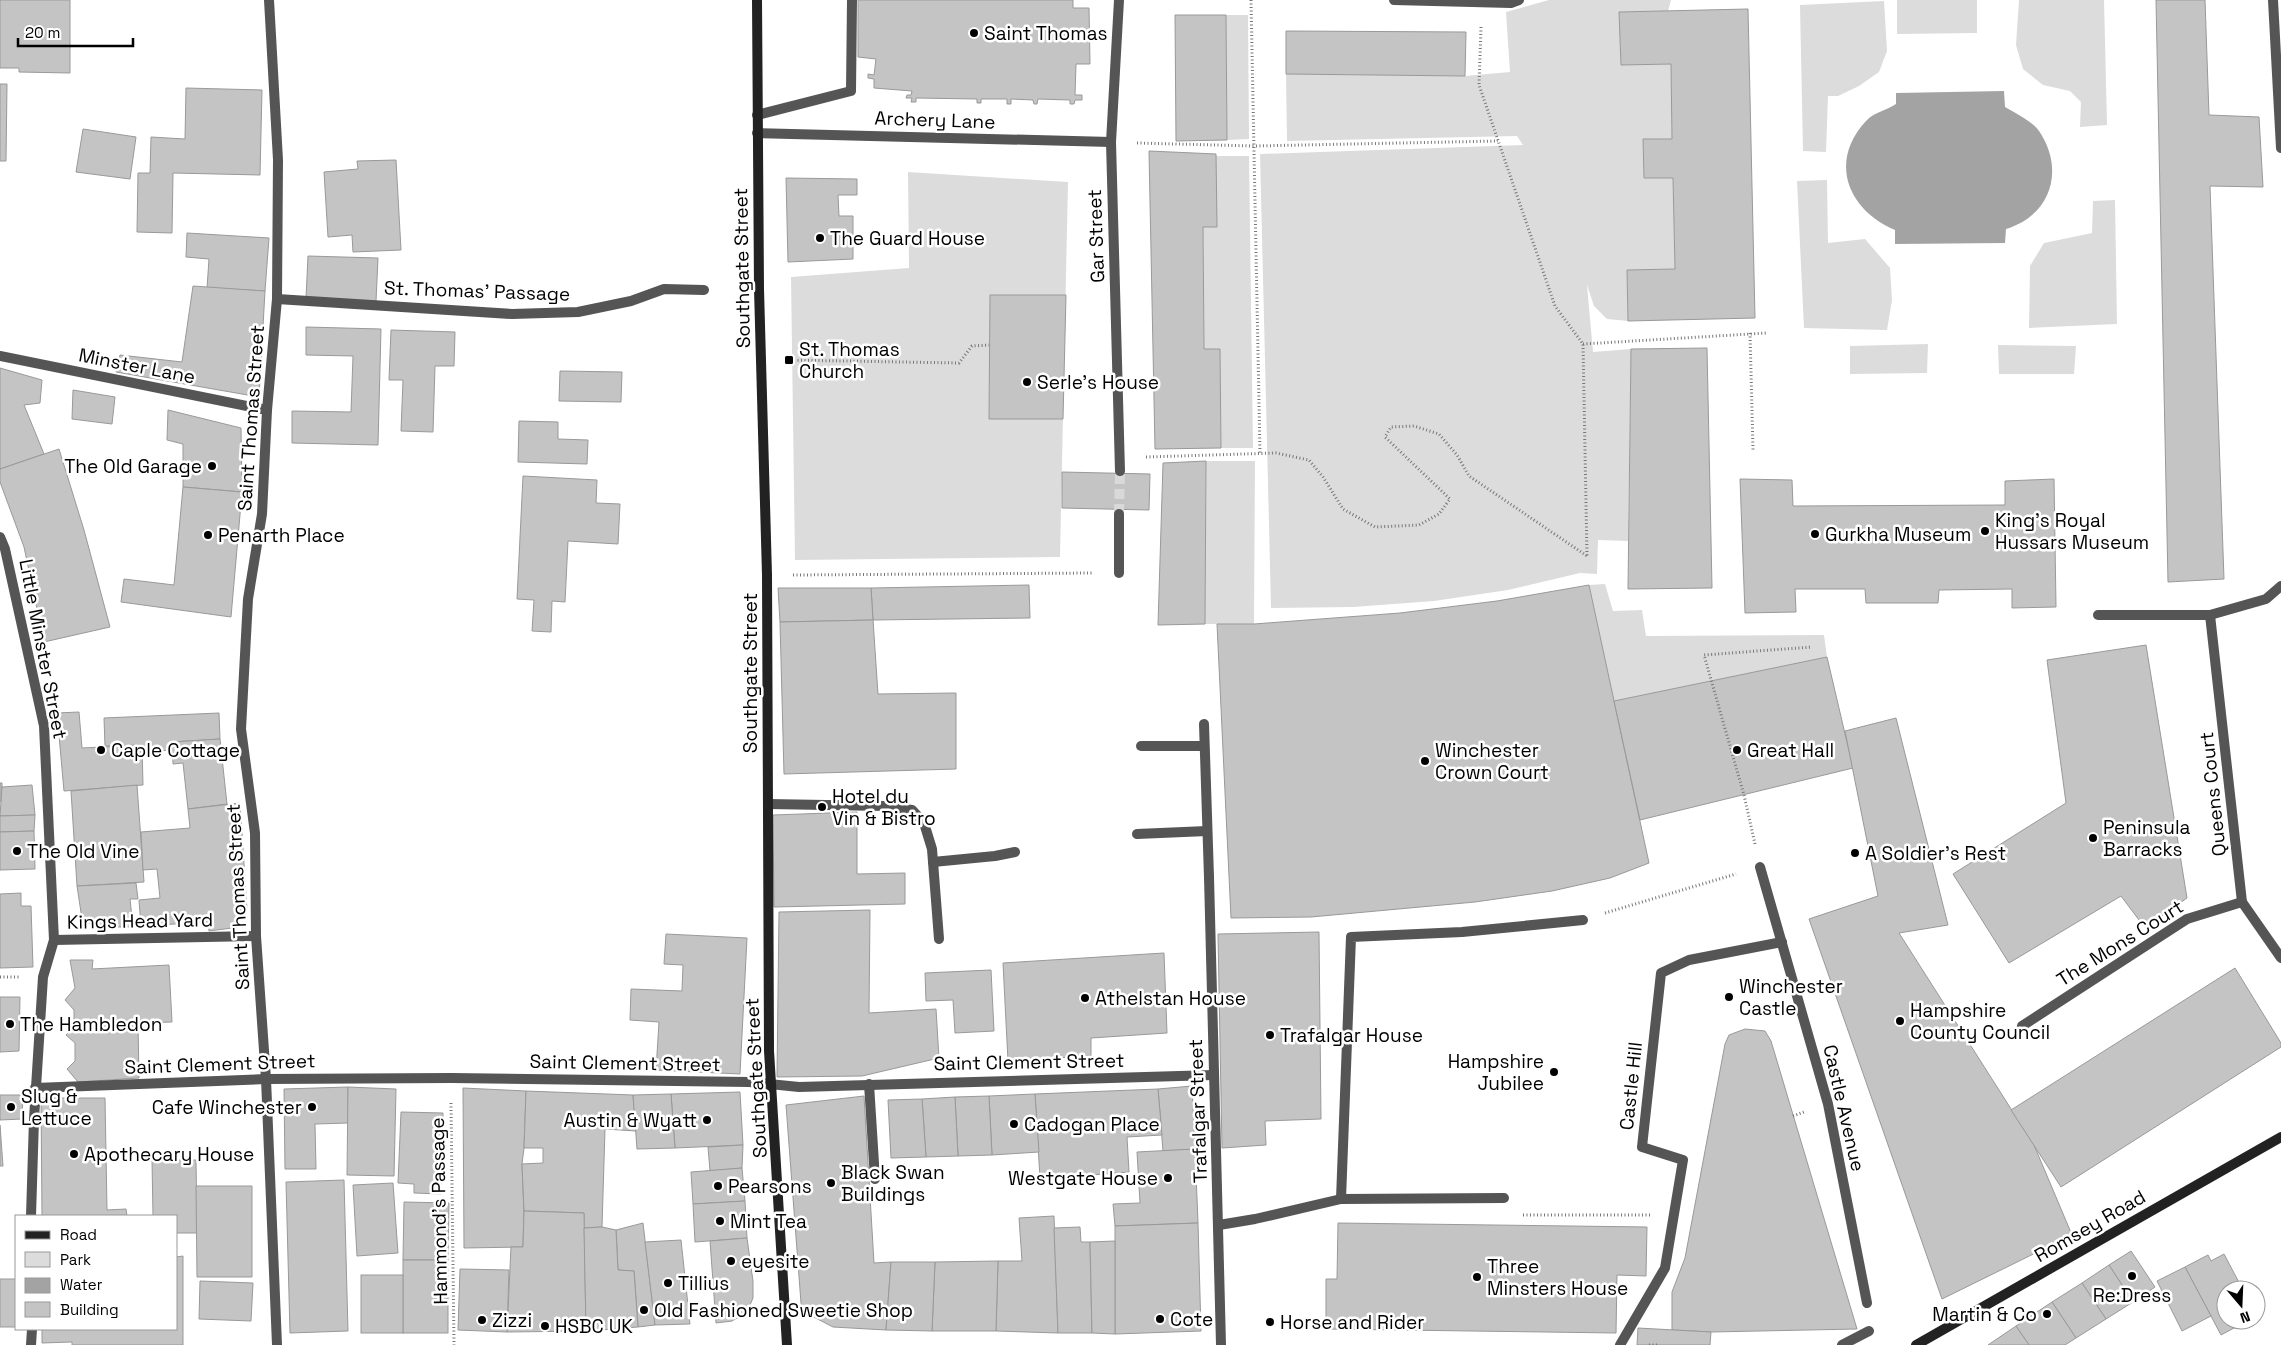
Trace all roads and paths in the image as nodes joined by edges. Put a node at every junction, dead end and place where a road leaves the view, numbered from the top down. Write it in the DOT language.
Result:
graph roads {
  1 [pos="269,0"];
  2 [pos="757,0"];
  3 [pos="852,0"];
  4 [pos="1119,0"];
  5 [pos="1252,0"];
  6 [pos="1394,0"];
  7 [pos="1519,0"];
  8 [pos="2273,0"];
  9 [pos="1481,2"];
  10 [pos="757,115"];
  11 [pos="757,133"];
  12 [pos="1498,141"];
  13 [pos="1111,142"];
  14 [pos="1254,146"];
  15 [pos="2281,148"];
  16 [pos="704,290"];
  17 [pos="276,299"];
  18 [pos="1767,333"];
  19 [pos="1750,334"];
  20 [pos="1583,344"];
  21 [pos="989,345"];
  22 [pos="0,356"];
  23 [pos="761,361"];
  24 [pos="267,410"];
  25 [pos="1753,450"];
  26 [pos="1260,453"];
  27 [pos="1120,458"];
  28 [pos="1120,471"];
  29 [pos="1119,514"];
  30 [pos="0,537"];
  31 [pos="1119,573"];
  32 [pos="767,575"];
  33 [pos="2281,586"];
  34 [pos="2098,615"];
  35 [pos="2210,615"];
  36 [pos="1812,647"];
  37 [pos="1204,724"];
  38 [pos="1141,746"];
  39 [pos="1204,746"];
  40 [pos="768,804"];
  41 [pos="1208,831"];
  42 [pos="1137,834"];
  43 [pos="1015,852"];
  44 [pos="933,862"];
  45 [pos="1760,867"];
  46 [pos="2242,902"];
  47 [pos="1583,920"];
  48 [pos="256,936"];
  49 [pos="939,939"];
  50 [pos="54,940"];
  51 [pos="1782,942"];
  52 [pos="2281,958"];
  53 [pos="2022,1026"];
  54 [pos="1214,1075"];
  55 [pos="451,1078"];
  56 [pos="266,1079"];
  57 [pos="772,1083"];
  58 [pos="869,1084"];
  59 [pos="35,1088"];
  60 [pos="2281,1137"];
  61 [pos="875,1179"];
  62 [pos="1504,1198"];
  63 [pos="1340,1199"];
  64 [pos="31,1215"];
  65 [pos="1219,1225"];
  66 [pos="1867,1303"];
  67 [pos="32,1330"];
  68 [pos="1869,1331"];
  69 [pos="31,1345"];
  70 [pos="277,1345"];
  71 [pos="454,1345"];
  72 [pos="787,1345"];
  73 [pos="1220,1345"];
  74 [pos="1620,1345"];
  75 [pos="1842,1345"];
  76 [pos="1916,1345"];
  1 -- 17 [label="street, Saint Thomas Street"];
  2 -- 10 [label="main road, Southgate Street"];
  3 -- 10 [label="street"];
  4 -- 13 [label="street, Gar Street"];
  5 -- 14 [label="path"];
  6 -- 9 [label="street"];
  7 -- 9 [label="street"];
  8 -- 15 [label="street"];
  9 -- 12 [label="path"];
  10 -- 11 [label="main road, Southgate Street"];
  11 -- 13 [label="street, Archery Lane"];
  11 -- 23 [label="main road, Southgate Street"];
  12 -- 14 [label="path"];
  12 -- 20 [label="path"];
  13 -- 14 [label="path"];
  13 -- 27 [label="street, Gar Street"];
  14 -- 26 [label="path"];
  16 -- 17 [label="street, St. Thomas' Passage"];
  17 -- 24 [label="street, Saint Thomas Street"];
  18 -- 19 [label="path"];
  19 -- 20 [label="path"];
  19 -- 25 [label="path"];
  20 -- 26 [label="path"];
  21 -- 23 [label="path"];
  22 -- 24 [label="street, Minster Lane"];
  23 -- 32 [label="main road, Southgate Street"];
  24 -- 48 [label="street, Saint Thomas Street"];
  26 -- 27 [label="path"];
  27 -- 28 [label="street, Gar Street"];
  29 -- 31 [label="street"];
  30 -- 50 [label="street, Little Minster Street"];
  31 -- 32 [label="path"];
  32 -- 40 [label="main road, Southgate Street"];
  33 -- 35 [label="street"];
  34 -- 35 [label="street"];
  35 -- 46 [label="street, Queens Court"];
  36 -- 45 [label="path"];
  37 -- 39 [label="street, Trafalgar Street"];
  38 -- 39 [label="street"];
  39 -- 41 [label="street, Trafalgar Street"];
  40 -- 44 [label="street"];
  40 -- 57 [label="main road, Southgate Street"];
  41 -- 42 [label="street"];
  41 -- 54 [label="street, Trafalgar Street"];
  43 -- 44 [label="street"];
  44 -- 49 [label="street"];
  45 -- 47 [label="path"];
  45 -- 51 [label="street, Castle Avenue"];
  46 -- 52 [label="street, Queens Court"];
  46 -- 53 [label="street, The Mons Court"];
  47 -- 63 [label="street"];
  48 -- 50 [label="street, Kings Head Yard"];
  48 -- 56 [label="street, Saint Thomas Street"];
  50 -- 59 [label="street, Little Minster Street"];
  51 -- 66 [label="street, Castle Avenue"];
  51 -- 74 [label="street, Castle Hill"];
  54 -- 58 [label="street, Saint Clement Street"];
  54 -- 65 [label="street, Trafalgar Street"];
  55 -- 56 [label="street, Saint Clement Street"];
  55 -- 57 [label="street, Saint Clement Street"];
  55 -- 71 [label="path, Hammond's Passage"];
  56 -- 59 [label="street, Saint Clement Street"];
  56 -- 70 [label="street, Saint Thomas Street"];
  57 -- 58 [label="street, Saint Clement Street"];
  57 -- 72 [label="main road, Southgate Street"];
  58 -- 61 [label="street"];
  59 -- 64 [label="street, Little Minster Street"];
  60 -- 76 [label="main road, Romsey Road"];
  62 -- 63 [label="street"];
  63 -- 65 [label="street"];
  65 -- 73 [label="street, Trafalgar Street"];
  67 -- 69 [label="street"];
  68 -- 75 [label="street"];
}
